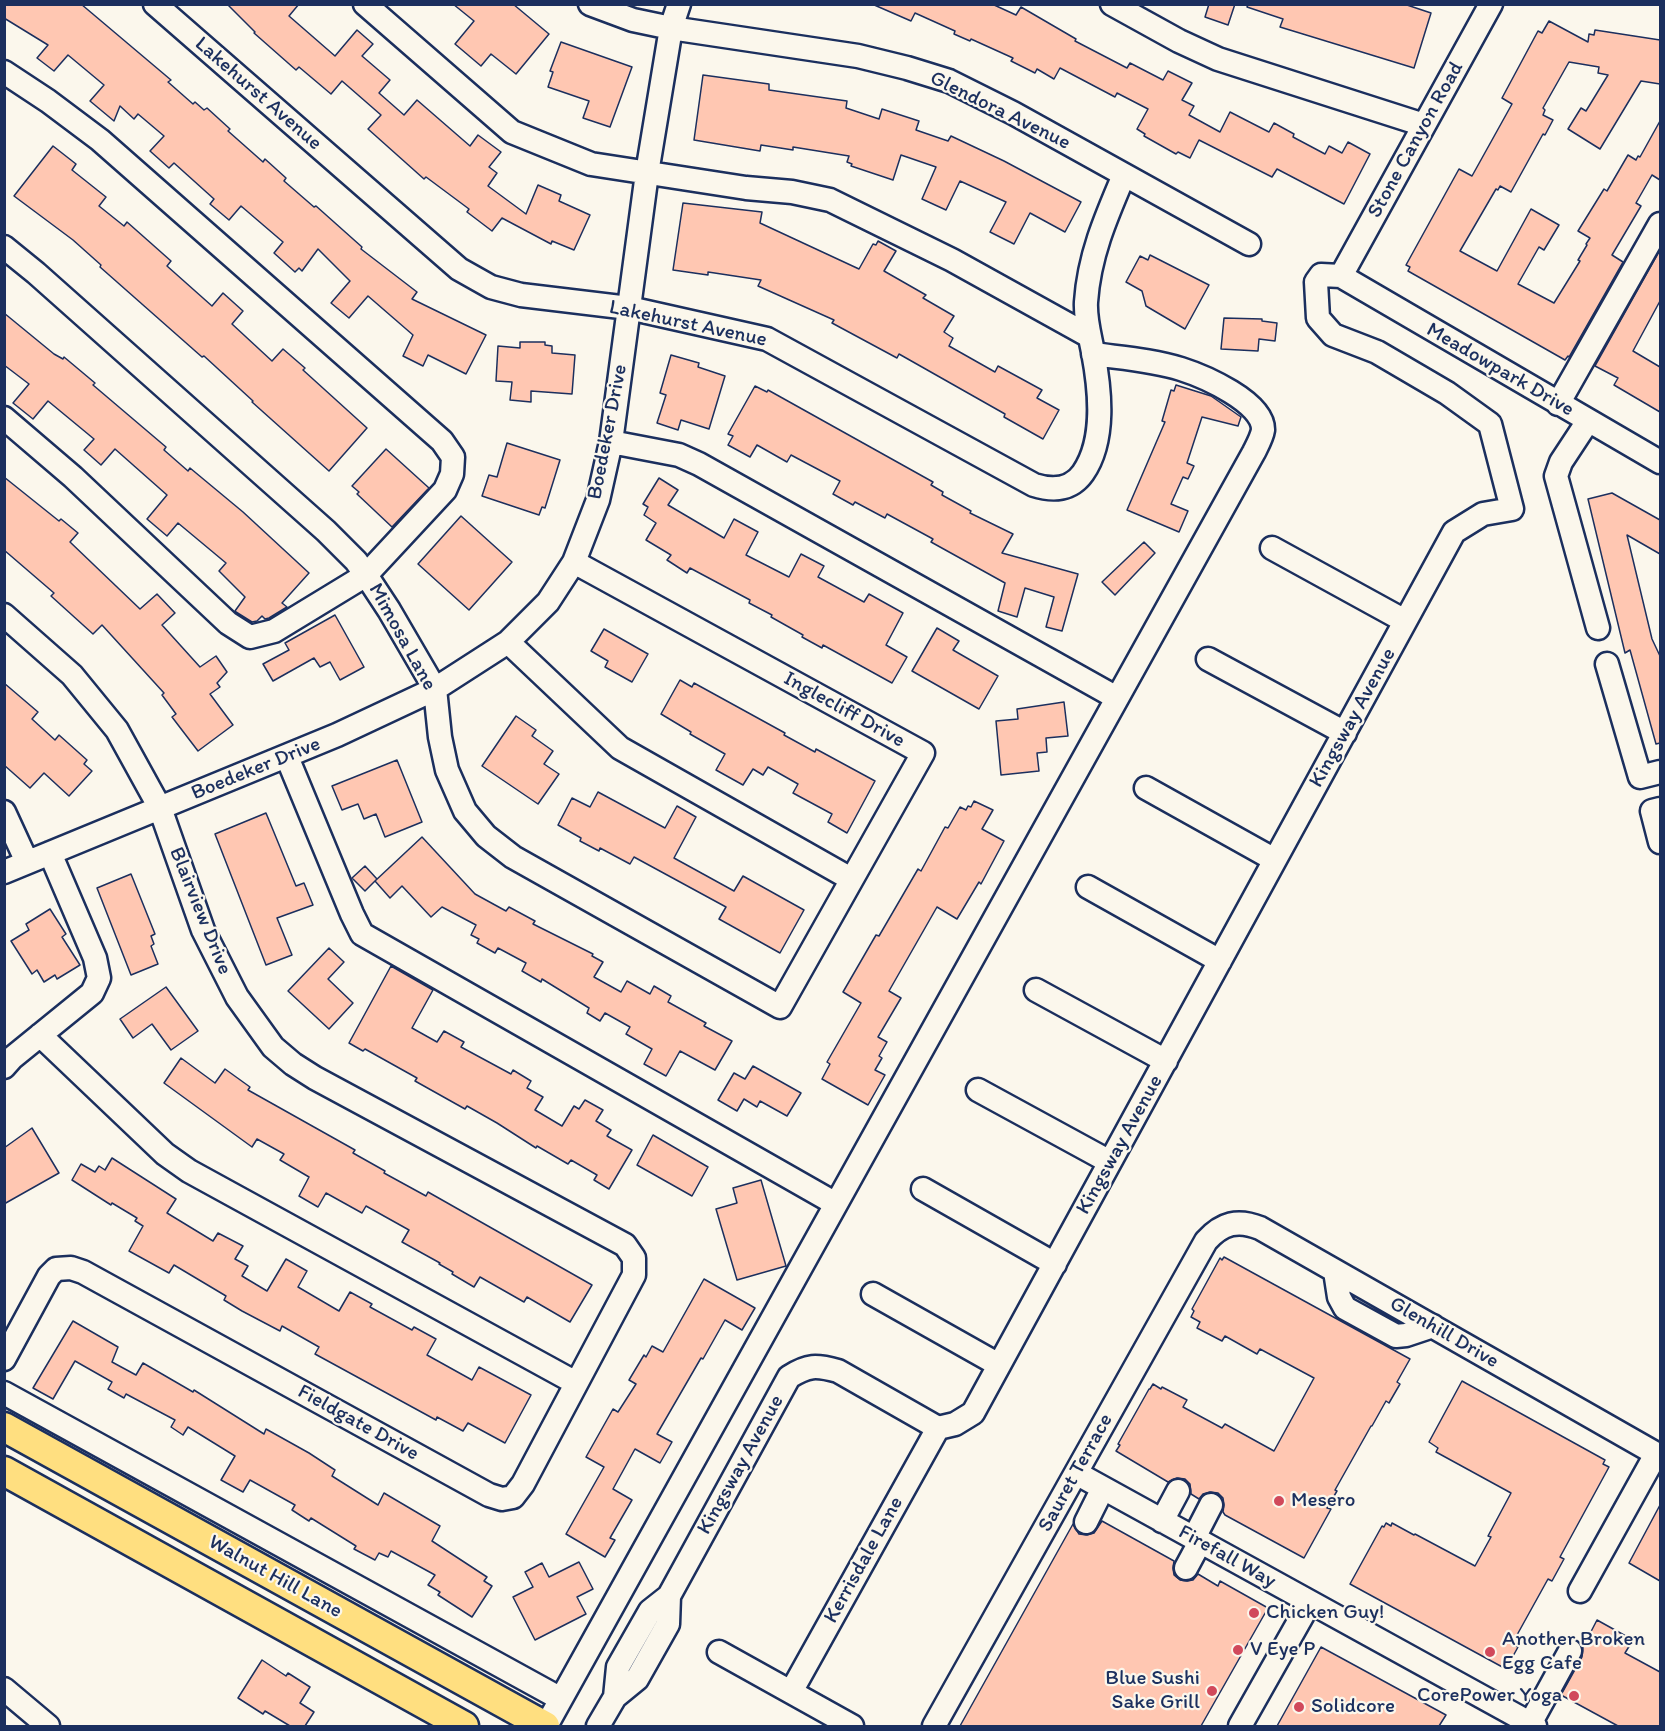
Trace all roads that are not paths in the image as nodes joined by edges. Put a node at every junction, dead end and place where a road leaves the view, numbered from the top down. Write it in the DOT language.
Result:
graph roads {
  1 [pos="155,4"];
  2 [pos="365,4"];
  3 [pos="590,4"];
  4 [pos="679,4"];
  5 [pos="1112,4"];
  6 [pos="1491,4"];
  7 [pos="671,28"];
  8 [pos="4,72"];
  9 [pos="1424,125"];
  10 [pos="647,173"];
  11 [pos="1124,175"];
  12 [pos="1660,224"];
  13 [pos="1249,244"];
  14 [pos="4,247"];
  15 [pos="1341,276"];
  16 [pos="629,308"];
  17 [pos="1091,345"];
  18 [pos="1558,404"];
  19 [pos="4,418"];
  20 [pos="1588,421"];
  21 [pos="611,442"];
  22 [pos="1660,462"];
  23 [pos="1272,548"];
  24 [pos="574,562"];
  25 [pos="366,575"];
  26 [pos="4,615"];
  27 [pos="1405,621"];
  28 [pos="1598,628"];
  29 [pos="508,642"];
  30 [pos="1208,659"];
  31 [pos="1607,664"];
  32 [pos="435,689"];
  33 [pos="1117,698"];
  34 [pos="1345,733"];
  35 [pos="287,757"];
  36 [pos="1660,772"];
  37 [pos="1146,788"];
  38 [pos="159,808"];
  39 [pos="1660,809"];
  40 [pos="4,812"];
  41 [pos="1660,842"];
  42 [pos="50,853"];
  43 [pos="1275,860"];
  44 [pos="27,862"];
  45 [pos="4,872"];
  46 [pos="852,879"];
  47 [pos="1088,887"];
  48 [pos="1220,961"];
  49 [pos="1036,990"];
  50 [pos="780,1007"];
  51 [pos="40,1035"];
  52 [pos="1166,1061"];
  53 [pos="4,1067"];
  54 [pos="978,1090"];
  55 [pos="1110,1162"];
  56 [pos="923,1189"];
  57 [pos="836,1203"];
  58 [pos="1224,1225"];
  59 [pos="634,1258"];
  60 [pos="1055,1264"];
  61 [pos="873,1294"];
  62 [pos="4,1359"];
  63 [pos="999,1365"];
  64 [pos="576,1383"];
  65 [pos="4,1393"];
  66 [pos="4,1427"];
  67 [pos="938,1428"];
  68 [pos="1658,1455"];
  69 [pos="4,1471"];
  70 [pos="1076,1473"];
  71 [pos="1103,1488"];
  72 [pos="1178,1491"];
  73 [pos="1211,1505"];
  74 [pos="1162,1521"];
  75 [pos="1086,1522"];
  76 [pos="1197,1540"];
  77 [pos="1186,1568"];
  78 [pos="1580,1592"];
  79 [pos="1310,1602"];
  80 [pos="1570,1651"];
  81 [pos="718,1652"];
  82 [pos="4,1689"];
  83 [pos="791,1692"];
  84 [pos="561,1700"];
  85 [pos="1498,1718"];
  86 [pos="1533,1725"];
  87 [pos="48,1726"];
  88 [pos="464,1726"];
  89 [pos="545,1726"];
  90 [pos="598,1726"];
  91 [pos="852,1726"];
  92 [pos="934,1726"];
  93 [pos="1240,1726"];
  1 -- 16 [label="street, Lakehurst Avenue"];
  2 -- 10 [label="street"];
  3 -- 7 [label="street, Glendora Avenue"];
  4 -- 7 [label="street, Boedeker Drive"];
  5 -- 9 [label="street"];
  6 -- 9 [label="street, Stone Canyon Road"];
  7 -- 10 [label="street, Boedeker Drive"];
  7 -- 11 [label="street, Glendora Avenue"];
  8 -- 25 [label="street"];
  9 -- 15 [label="street, Stone Canyon Road"];
  10 -- 16 [label="street, Boedeker Drive"];
  10 -- 17 [label="street"];
  11 -- 13 [label="street, Glendora Avenue"];
  11 -- 17 [label="street, Lakehurst Avenue"];
  12 -- 18 [label="street"];
  14 -- 25 [label="street, Mimosa Lane"];
  15 -- 18 [label="street, Meadowpark Drive"];
  15 -- 27 [label="street, Kingsway Avenue"];
  16 -- 17 [label="street, Lakehurst Avenue"];
  16 -- 21 [label="street, Boedeker Drive"];
  17 -- 33 [label="street"];
  18 -- 20 [label="street, Meadowpark Drive"];
  19 -- 25 [label="street"];
  20 -- 22 [label="street, Meadowpark Drive"];
  20 -- 28 [label="street"];
  21 -- 24 [label="street, Boedeker Drive"];
  21 -- 33 [label="street"];
  23 -- 27 [label="street"];
  24 -- 29 [label="street, Boedeker Drive"];
  24 -- 46 [label="street, Inglecliff Drive"];
  25 -- 32 [label="street, Mimosa Lane"];
  26 -- 38 [label="street, Blairview Drive"];
  27 -- 34 [label="street, Kingsway Avenue"];
  29 -- 32 [label="street, Boedeker Drive"];
  29 -- 46 [label="street"];
  30 -- 34 [label="street"];
  31 -- 36 [label="street"];
  32 -- 35 [label="street, Boedeker Drive"];
  32 -- 50 [label="street, Mimosa Lane"];
  33 -- 57 [label="street"];
  34 -- 43 [label="street, Kingsway Avenue"];
  35 -- 38 [label="street, Boedeker Drive"];
  35 -- 57 [label="street"];
  37 -- 43 [label="street"];
  38 -- 42 [label="street, Boedeker Drive"];
  38 -- 59 [label="street, Blairview Drive"];
  39 -- 41 [label="street"];
  40 -- 44 [label="street"];
  42 -- 44 [label="street, Boedeker Drive"];
  42 -- 51 [label="street"];
  43 -- 48 [label="street, Kingsway Avenue"];
  44 -- 45 [label="street, Boedeker Drive"];
  46 -- 50 [label="street, Inglecliff Drive"];
  47 -- 48 [label="street"];
  48 -- 52 [label="street, Kingsway Avenue"];
  49 -- 52 [label="street"];
  51 -- 53 [label="street"];
  51 -- 64 [label="street"];
  52 -- 55 [label="street, Kingsway Avenue"];
  54 -- 55 [label="street"];
  55 -- 60 [label="street, Kingsway Avenue"];
  56 -- 60 [label="street"];
  57 -- 84 [label="street"];
  58 -- 68 [label="street, Glenhill Drive"];
  58 -- 70 [label="street, Sauret Terrace"];
  59 -- 64 [label="street, Fieldgate Drive"];
  60 -- 63 [label="street, Kingsway Avenue"];
  61 -- 63 [label="street"];
  62 -- 64 [label="street, Fieldgate Drive"];
  63 -- 67 [label="street, Kingsway Avenue"];
  65 -- 84 [label="street"];
  66 -- 89 [label="main road, Walnut Hill Lane"];
  67 -- 83 [label="street, Kerrisdale Lane"];
  67 -- 90 [label="street, Kingsway Avenue"];
  68 -- 78 [label="street"];
  69 -- 88 [label="main road, Walnut Hill Lane"];
  70 -- 71 [label="street, Firefall Way"];
  70 -- 92 [label="street, Sauret Terrace"];
  71 -- 74 [label="street, Firefall Way"];
  71 -- 75 [label="street"];
  72 -- 74 [label="street"];
  73 -- 76 [label="street"];
  74 -- 76 [label="street, Firefall Way"];
  76 -- 77 [label="street"];
  76 -- 79 [label="street, Firefall Way"];
  79 -- 85 [label="street, Firefall Way"];
  79 -- 93 [label="street"];
  80 -- 86 [label="street"];
  81 -- 83 [label="street"];
  82 -- 87 [label="street"];
  83 -- 91 [label="street"];
  84 -- 89 [label="street"];
  85 -- 86 [label="street, Firefall Way"];
}
